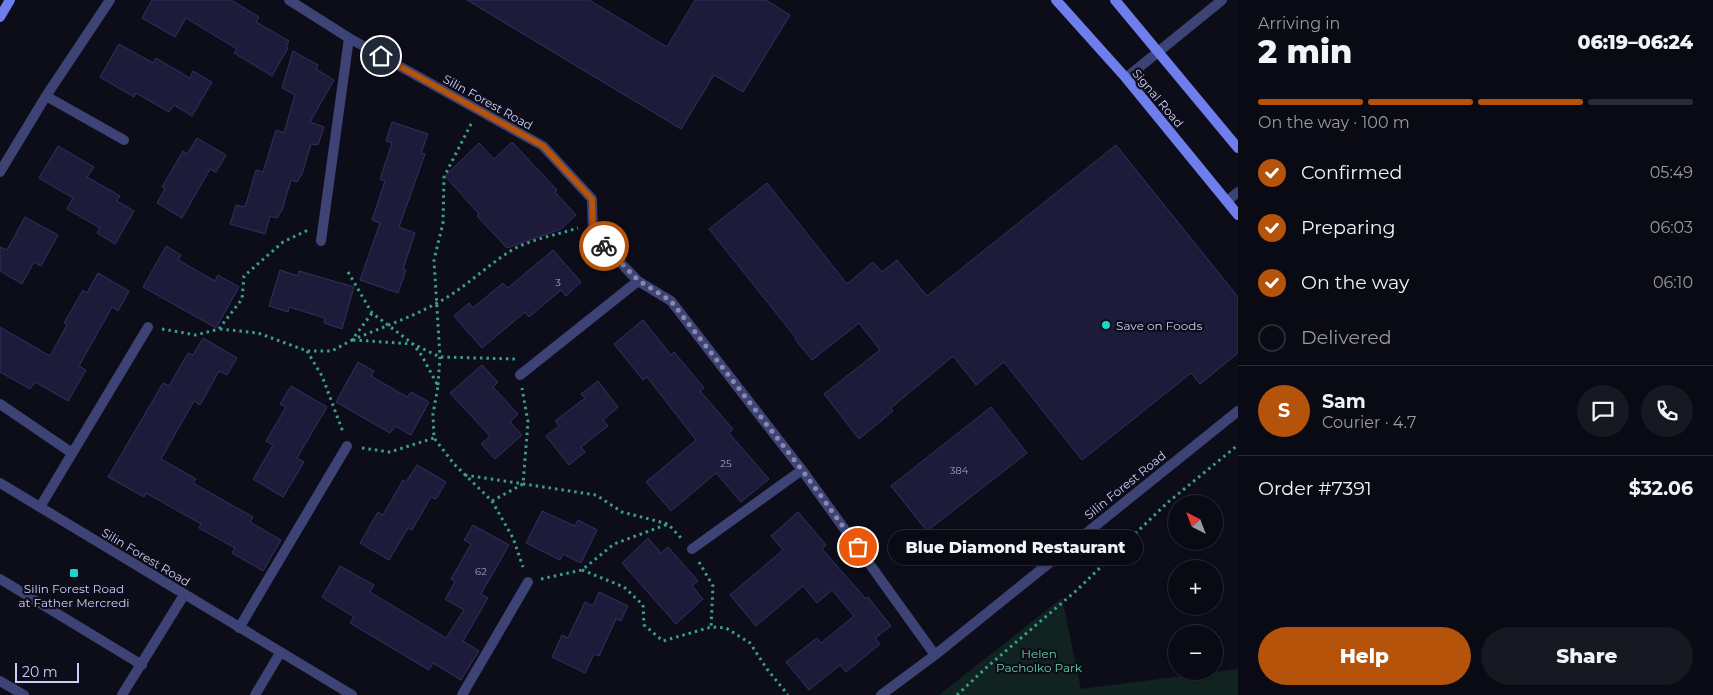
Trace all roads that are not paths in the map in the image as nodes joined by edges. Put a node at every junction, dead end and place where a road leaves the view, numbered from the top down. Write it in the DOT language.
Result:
graph roads {
  1 [pos="110,0"];
  2 [pos="289,0"];
  3 [pos="1056,0"];
  4 [pos="1115,0"];
  5 [pos="1222,0"];
  6 [pos="8,1"];
  7 [pos="0,17"];
  8 [pos="349,38"];
  9 [pos="1159,52"];
  10 [pos="1126,78"];
  11 [pos="46,96"];
  12 [pos="124,140"];
  13 [pos="1238,148"];
  14 [pos="0,172"];
  15 [pos="1238,192"];
  16 [pos="1227,201"];
  17 [pos="1238,215"];
  18 [pos="321,241"];
  19 [pos="638,280"];
  20 [pos="148,327"];
  21 [pos="520,375"];
  22 [pos="0,404"];
  23 [pos="1238,410"];
  24 [pos="348,446"];
  25 [pos="72,453"];
  26 [pos="802,470"];
  27 [pos="0,483"];
  28 [pos="40,507"];
  29 [pos="692,549"];
  30 [pos="0,578"];
  31 [pos="528,582"];
  32 [pos="184,595"];
  33 [pos="239,628"];
  34 [pos="280,653"];
  35 [pos="935,655"];
  36 [pos="142,665"];
  37 [pos="0,680"];
  38 [pos="24,695"];
  39 [pos="122,695"];
  40 [pos="255,695"];
  41 [pos="352,695"];
  42 [pos="462,695"];
  43 [pos="882,695"];
  1 -- 11 [label="street"];
  2 -- 8 [label="street, Silin Forest Road"];
  3 -- 10 [label="street, Signal Road"];
  4 -- 9 [label="street"];
  5 -- 9 [label="street"];
  6 -- 7 [label="street"];
  8 -- 18 [label="street"];
  8 -- 19 [label="street, Silin Forest Road"];
  9 -- 10 [label="street"];
  9 -- 13 [label="street"];
  10 -- 16 [label="street, Signal Road"];
  11 -- 12 [label="street"];
  11 -- 14 [label="street"];
  15 -- 16 [label="street"];
  16 -- 17 [label="street, Signal Road"];
  19 -- 21 [label="street"];
  19 -- 26 [label="street, Silin Forest Road"];
  20 -- 25 [label="street"];
  22 -- 25 [label="street"];
  23 -- 35 [label="street, Silin Forest Road"];
  24 -- 33 [label="street"];
  25 -- 28 [label="street"];
  26 -- 29 [label="street"];
  26 -- 35 [label="street, Silin Forest Road"];
  27 -- 28 [label="street, Silin Forest Road"];
  28 -- 32 [label="street, Silin Forest Road"];
  30 -- 36 [label="street"];
  31 -- 42 [label="street"];
  32 -- 33 [label="street, Silin Forest Road"];
  32 -- 36 [label="street"];
  33 -- 34 [label="street, Silin Forest Road"];
  34 -- 40 [label="street"];
  34 -- 41 [label="street, Silin Forest Road"];
  35 -- 43 [label="street, Silin Forest Road"];
  36 -- 39 [label="street"];
  37 -- 38 [label="street"];
}
